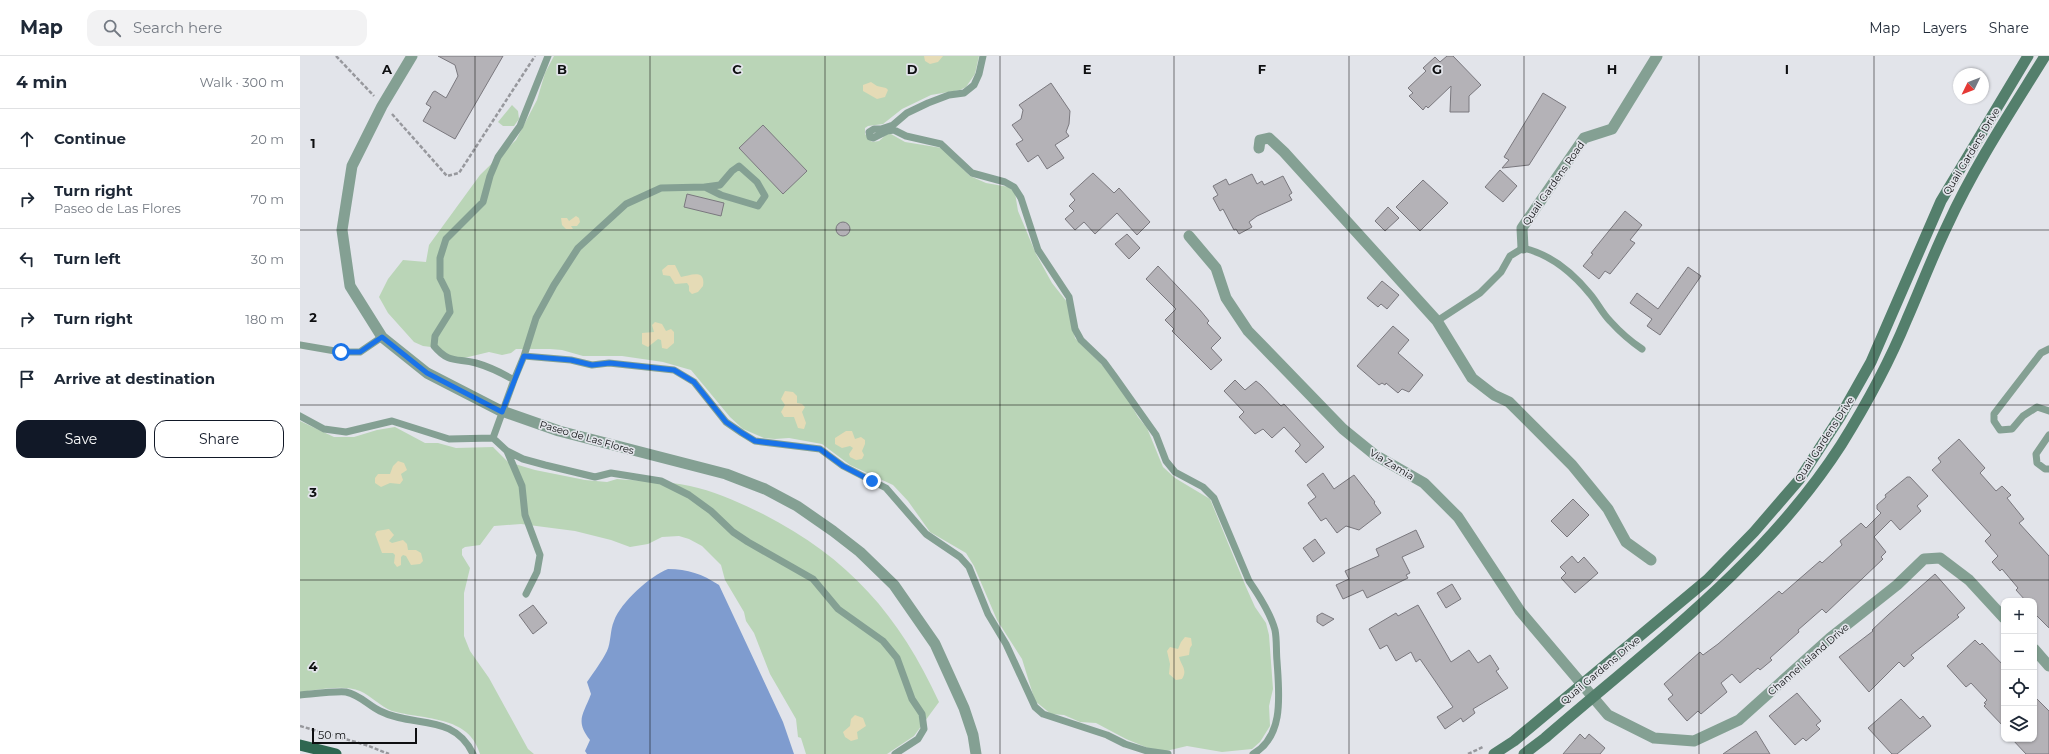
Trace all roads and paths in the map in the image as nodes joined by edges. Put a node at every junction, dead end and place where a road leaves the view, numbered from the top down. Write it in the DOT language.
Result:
graph roads {
  1 [pos="336,56"];
  2 [pos="412,56"];
  3 [pos="536,56"];
  4 [pos="548,56"];
  5 [pos="983,56"];
  6 [pos="1657,56"];
  7 [pos="2028,56"];
  8 [pos="2045,56"];
  9 [pos="382,106"];
  10 [pos="1259,148"];
  11 [pos="705,188"];
  12 [pos="1189,236"];
  13 [pos="1523,248"];
  14 [pos="1437,321"];
  15 [pos="382,337"];
  16 [pos="300,345"];
  17 [pos="2049,348"];
  18 [pos="1642,349"];
  19 [pos="524,356"];
  20 [pos="514,380"];
  21 [pos="2049,411"];
  22 [pos="502,412"];
  23 [pos="300,416"];
  24 [pos="2049,435"];
  25 [pos="493,438"];
  26 [pos="507,451"];
  27 [pos="2049,469"];
  28 [pos="1651,560"];
  29 [pos="526,594"];
  30 [pos="2001,615"];
  31 [pos="2037,652"];
  32 [pos="2049,666"];
  33 [pos="1582,684"];
  34 [pos="300,695"];
  35 [pos="1593,696"];
  36 [pos="300,726"];
  37 [pos="300,745"];
  38 [pos="336,754"];
  39 [pos="389,754"];
  40 [pos="472,754"];
  41 [pos="895,754"];
  42 [pos="976,754"];
  43 [pos="1168,754"];
  44 [pos="1253,754"];
  45 [pos="1494,754"];
  46 [pos="1524,754"];
  1 -- 9 [label="path"];
  2 -- 9 [label="street, Paseo de Las Flores"];
  3 -- 9 [label="path"];
  4 -- 20 [label="lane"];
  5 -- 44 [label="lane"];
  6 -- 13 [label="street, Quail Gardens Road"];
  7 -- 33 [label="main road, Quail Gardens Drive"];
  8 -- 35 [label="main road, Quail Gardens Drive"];
  9 -- 15 [label="street, Paseo de Las Flores"];
  10 -- 14 [label="street"];
  11 -- 11 [label="lane"];
  11 -- 19 [label="lane"];
  12 -- 33 [label="street, Via Zamia"];
  13 -- 14 [label="lane"];
  13 -- 18 [label="lane"];
  14 -- 28 [label="street"];
  15 -- 16 [label="lane"];
  15 -- 22 [label="street, Paseo de Las Flores"];
  17 -- 21 [label="lane"];
  19 -- 20 [label="lane"];
  19 -- 43 [label="lane"];
  20 -- 22 [label="lane"];
  22 -- 25 [label="lane"];
  22 -- 42 [label="street, Paseo de Las Flores"];
  23 -- 25 [label="lane"];
  24 -- 27 [label="lane"];
  25 -- 26 [label="lane"];
  26 -- 29 [label="lane"];
  26 -- 41 [label="lane"];
  30 -- 35 [label="street, Channel Island Drive"];
  31 -- 32 [label="street"];
  33 -- 35 [label="street, Via Zamia"];
  33 -- 45 [label="main road, Quail Gardens Drive"];
  34 -- 40 [label="lane"];
  35 -- 46 [label="main road, Quail Gardens Drive"];
  36 -- 39 [label="path"];
  37 -- 38 [label="main road"];
}
